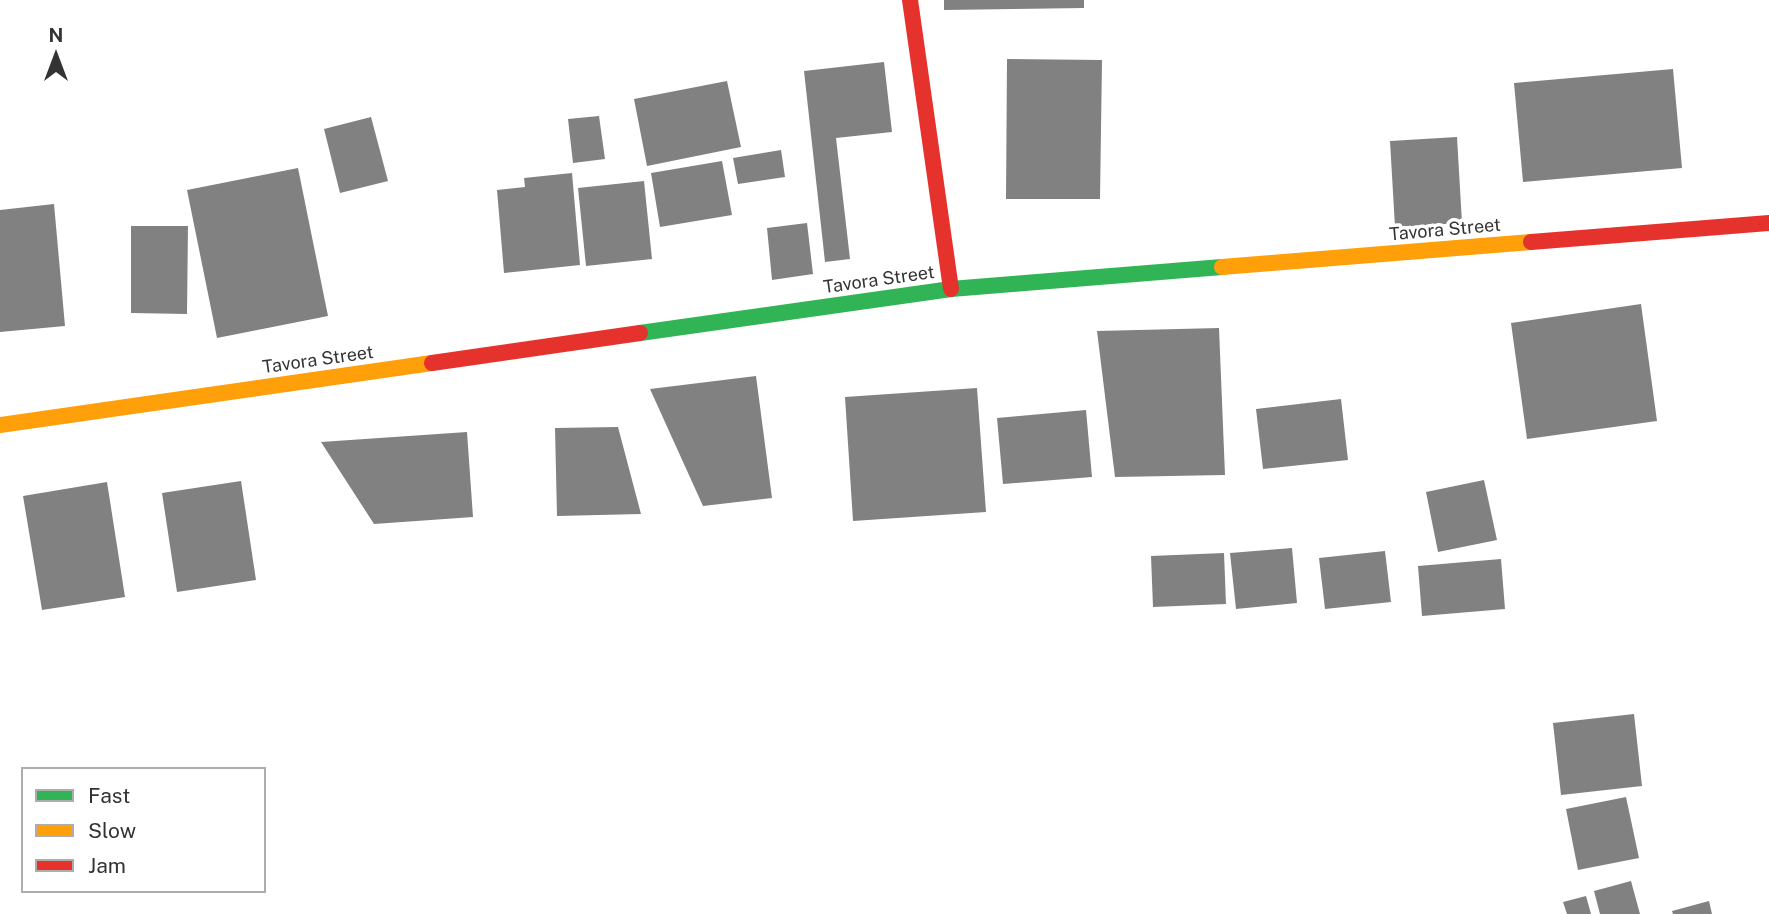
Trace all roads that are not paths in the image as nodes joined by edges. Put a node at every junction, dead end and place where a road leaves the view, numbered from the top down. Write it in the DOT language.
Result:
graph roads {
  1 [pos="911,0"];
  2 [pos="1769,223"];
  3 [pos="951,289"];
  4 [pos="0,425"];
  1 -- 3 [label="street"];
  2 -- 3 [label="street, Tavora Street"];
  3 -- 4 [label="street, Tavora Street"];
}
